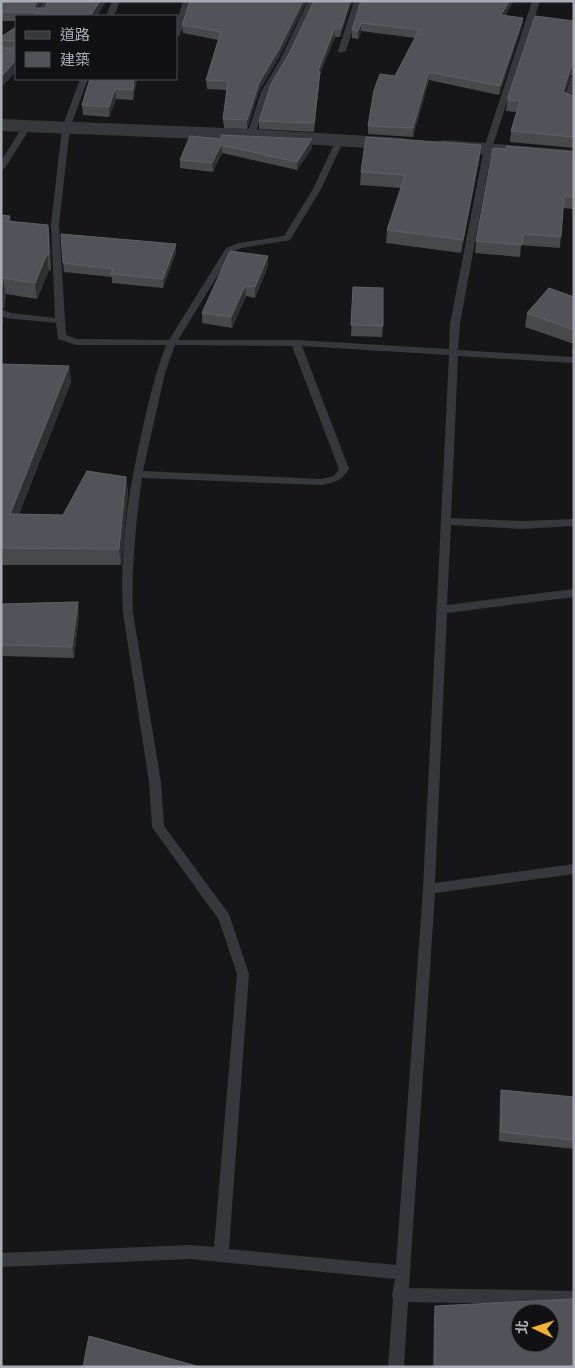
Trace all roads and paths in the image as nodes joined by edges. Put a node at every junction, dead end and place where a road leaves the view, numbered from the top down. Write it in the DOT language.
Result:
graph roads {
  1 [pos="47,1"];
  2 [pos="116,1"];
  3 [pos="187,1"];
  4 [pos="312,1"];
  5 [pos="358,1"];
  6 [pos="536,1"];
  7 [pos="40,15"];
  8 [pos="110,15"];
  9 [pos="178,29"];
  10 [pos="342,51"];
  11 [pos="574,79"];
  12 [pos="84,80"];
  13 [pos="574,106"];
  14 [pos="1,124"];
  15 [pos="28,125"];
  16 [pos="66,128"];
  17 [pos="250,135"];
  18 [pos="340,142"];
  19 [pos="488,148"];
  20 [pos="574,156"];
  21 [pos="1,168"];
  22 [pos="1,312"];
  23 [pos="60,321"];
  24 [pos="171,343"];
  25 [pos="296,343"];
  26 [pos="453,353"];
  27 [pos="574,360"];
  28 [pos="137,474"];
  29 [pos="447,521"];
  30 [pos="574,522"];
  31 [pos="574,593"];
  32 [pos="442,610"];
  33 [pos="574,869"];
  34 [pos="429,890"];
  35 [pos="221,1254"];
  36 [pos="1,1260"];
  37 [pos="402,1272"];
  38 [pos="399,1295"];
  39 [pos="574,1298"];
  40 [pos="396,1367"];
  1 -- 7 [label="lane"];
  2 -- 8 [label="lane"];
  3 -- 9 [label="lane"];
  4 -- 17 [label="lane"];
  5 -- 10 [label="lane"];
  6 -- 19 [label="lane"];
  11 -- 13 [label="lane"];
  12 -- 16 [label="lane"];
  14 -- 15 [label="street"];
  15 -- 16 [label="street"];
  15 -- 21 [label="lane"];
  16 -- 17 [label="street"];
  16 -- 23 [label="lane"];
  17 -- 18 [label="street"];
  18 -- 19 [label="street"];
  18 -- 24 [label="lane"];
  19 -- 20 [label="street"];
  19 -- 26 [label="lane"];
  22 -- 23 [label="lane"];
  23 -- 24 [label="lane"];
  24 -- 25 [label="lane"];
  24 -- 28 [label="lane"];
  25 -- 26 [label="lane"];
  25 -- 28 [label="lane"];
  26 -- 27 [label="lane"];
  26 -- 29 [label="lane"];
  28 -- 35 [label="lane"];
  29 -- 30 [label="lane"];
  29 -- 32 [label="lane"];
  31 -- 32 [label="lane"];
  32 -- 34 [label="lane"];
  33 -- 34 [label="lane"];
  34 -- 37 [label="lane"];
  35 -- 36 [label="lane"];
  35 -- 37 [label="lane"];
  37 -- 38 [label="lane"];
  38 -- 39 [label="lane"];
  38 -- 40 [label="lane"];
}
